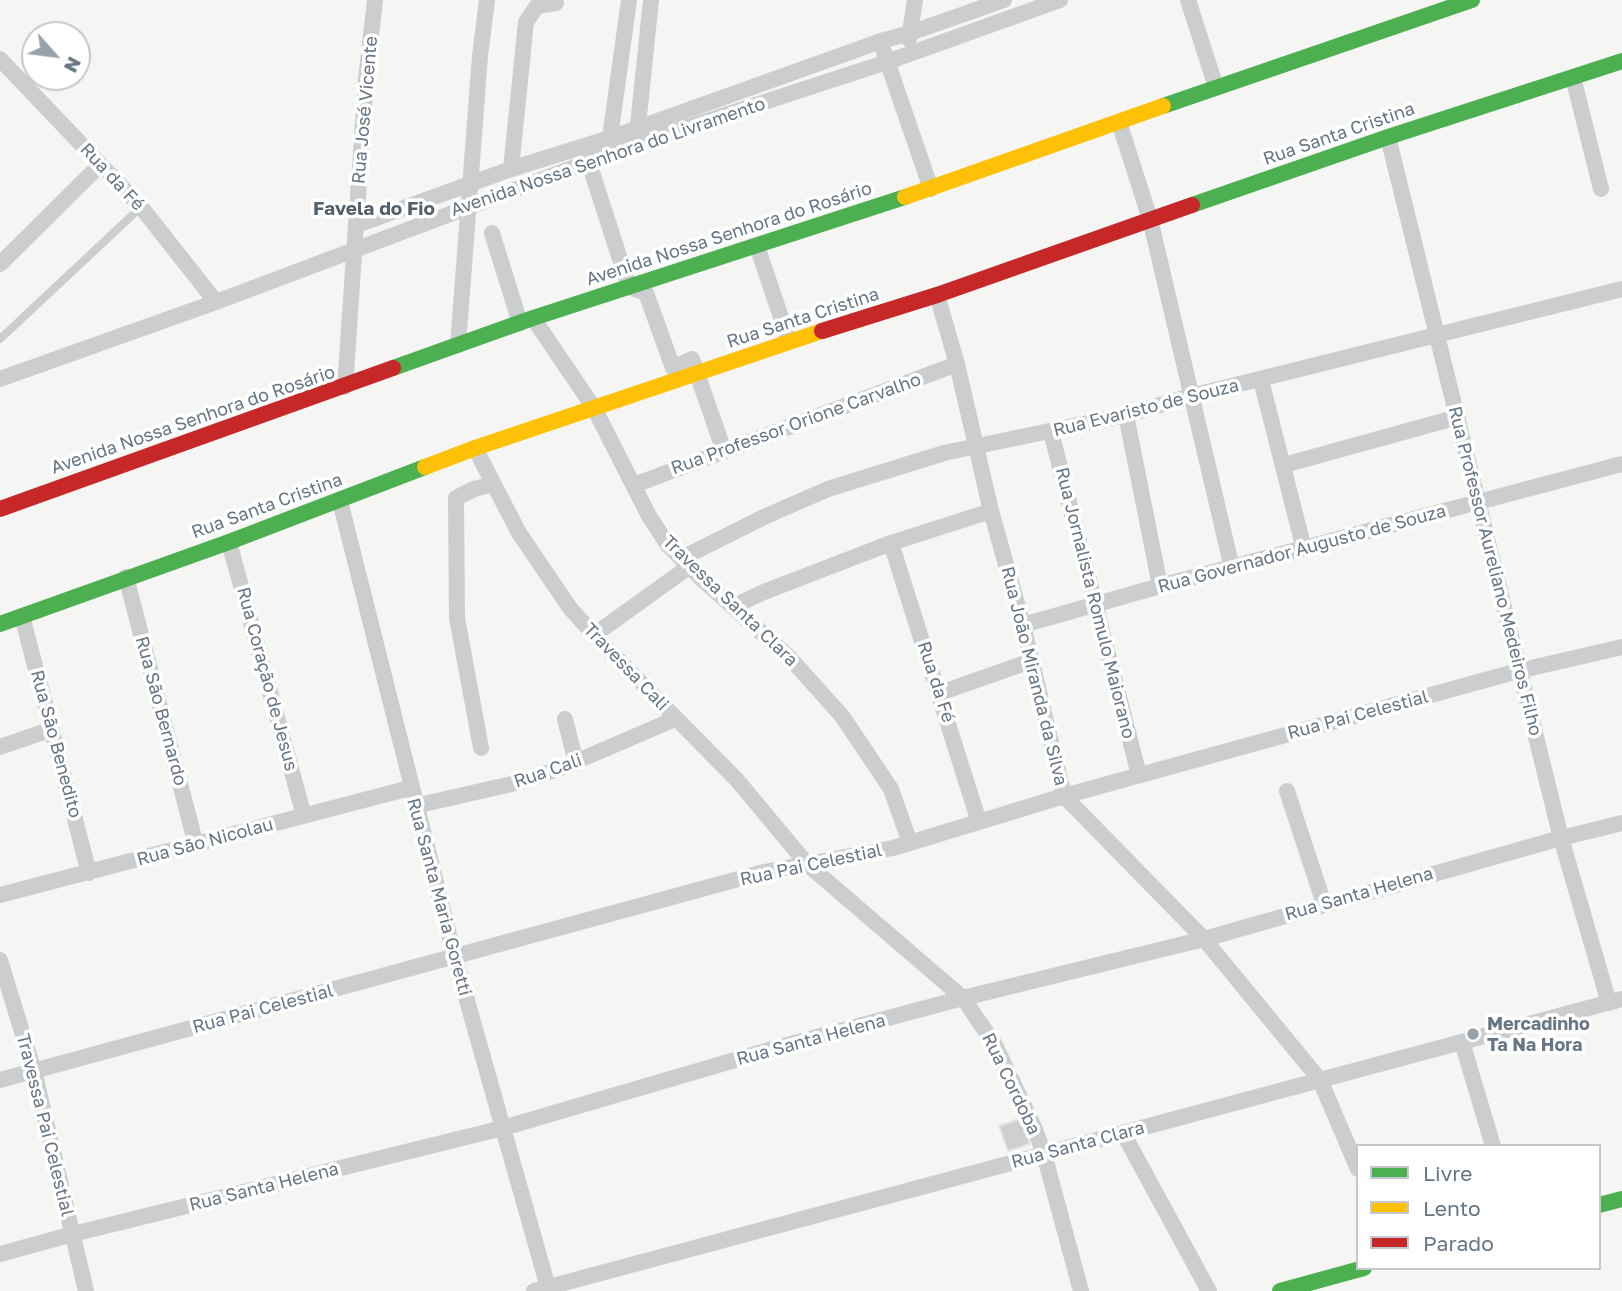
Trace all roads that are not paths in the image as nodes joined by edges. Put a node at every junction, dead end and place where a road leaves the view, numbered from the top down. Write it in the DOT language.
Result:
graph roads {
  1 [pos="375,0"];
  2 [pos="487,0"];
  3 [pos="628,0"];
  4 [pos="651,0"];
  5 [pos="915,0"];
  6 [pos="1004,0"];
  7 [pos="1060,0"];
  8 [pos="1188,0"];
  9 [pos="1472,0"];
  10 [pos="556,3"];
  11 [pos="910,33"];
  12 [pos="881,41"];
  13 [pos="907,53"];
  14 [pos="0,59"];
  15 [pos="1622,61"];
  16 [pos="887,62"];
  17 [pos="1573,77"];
  18 [pos="1216,87"];
  19 [pos="1119,122"];
  20 [pos="638,127"];
  21 [pos="1388,137"];
  22 [pos="636,144"];
  23 [pos="609,146"];
  24 [pos="589,163"];
  25 [pos="100,165"];
  26 [pos="511,169"];
  27 [pos="470,183"];
  28 [pos="931,189"];
  29 [pos="1601,189"];
  30 [pos="469,206"];
  31 [pos="141,207"];
  32 [pos="1150,219"];
  33 [pos="358,225"];
  34 [pos="492,233"];
  35 [pos="757,246"];
  36 [pos="356,248"];
  37 [pos="0,264"];
  38 [pos="629,287"];
  39 [pos="1622,289"];
  40 [pos="937,295"];
  41 [pos="216,302"];
  42 [pos="526,321"];
  43 [pos="1437,336"];
  44 [pos="0,339"];
  45 [pos="789,341"];
  46 [pos="458,345"];
  47 [pos="957,364"];
  48 [pos="697,373"];
  49 [pos="1,378"];
  50 [pos="1261,380"];
  51 [pos="345,387"];
  52 [pos="1191,396"];
  53 [pos="594,408"];
  54 [pos="1126,415"];
  55 [pos="1458,417"];
  56 [pos="1051,432"];
  57 [pos="475,448"];
  58 [pos="975,448"];
  59 [pos="724,451"];
  60 [pos="1622,464"];
  61 [pos="1284,465"];
  62 [pos="493,484"];
  63 [pos="634,485"];
  64 [pos="340,500"];
  65 [pos="1478,503"];
  66 [pos="0,509"];
  67 [pos="991,511"];
  68 [pos="229,542"];
  69 [pos="891,542"];
  70 [pos="1304,550"];
  71 [pos="686,562"];
  72 [pos="1232,568"];
  73 [pos="126,577"];
  74 [pos="1160,586"];
  75 [pos="1096,604"];
  76 [pos="734,606"];
  77 [pos="22,615"];
  78 [pos="0,624"];
  79 [pos="1023,625"];
  80 [pos="594,635"];
  81 [pos="1622,647"];
  82 [pos="1031,661"];
  83 [pos="1518,671"];
  84 [pos="940,693"];
  85 [pos="565,719"];
  86 [pos="675,719"];
  87 [pos="52,729"];
  88 [pos="0,747"];
  89 [pos="481,748"];
  90 [pos="576,763"];
  91 [pos="1139,775"];
  92 [pos="410,788"];
  93 [pos="1287,790"];
  94 [pos="1064,796"];
  95 [pos="415,806"];
  96 [pos="304,816"];
  97 [pos="979,822"];
  98 [pos="1622,822"];
  99 [pos="1560,838"];
  100 [pos="910,843"];
  101 [pos="196,845"];
  102 [pos="807,864"];
  103 [pos="89,873"];
  104 [pos="0,895"];
  105 [pos="1324,904"];
  106 [pos="1204,939"];
  107 [pos="455,958"];
  108 [pos="0,960"];
  109 [pos="962,998"];
  110 [pos="1616,1001"];
  111 [pos="1462,1042"];
  112 [pos="34,1071"];
  113 [pos="0,1080"];
  114 [pos="1320,1080"];
  115 [pos="503,1128"];
  116 [pos="1124,1133"];
  117 [pos="1492,1144"];
  118 [pos="1044,1154"];
  119 [pos="1356,1164"];
  120 [pos="1622,1199"];
  121 [pos="1601,1204"];
  122 [pos="73,1234"];
  123 [pos="0,1254"];
  124 [pos="1357,1270"];
  125 [pos="544,1290"];
  126 [pos="86,1291"];
  127 [pos="1081,1291"];
  128 [pos="1209,1291"];
  129 [pos="1280,1291"];
  1 -- 33 [label="street, Rua José Vicente"];
  2 -- 27 [label="street"];
  3 -- 23 [label="street"];
  4 -- 20 [label="street"];
  5 -- 11 [label="street"];
  6 -- 11 [label="street, Avenida Nossa Senhora do Livramento"];
  7 -- 13 [label="street, Avenida Nossa Senhora do Livramento"];
  8 -- 18 [label="street"];
  9 -- 18 [label="main road, Avenida Nossa Senhora do Rosário"];
  10 -- 26 [label="street"];
  11 -- 12 [label="street, Avenida Nossa Senhora do Livramento"];
  11 -- 13 [label="street"];
  12 -- 16 [label="street"];
  12 -- 20 [label="street, Avenida Nossa Senhora do Livramento"];
  13 -- 16 [label="street, Avenida Nossa Senhora do Livramento"];
  14 -- 25 [label="street, Rua da Fé"];
  15 -- 17 [label="main road, Rua Santa Cristina"];
  16 -- 22 [label="street, Avenida Nossa Senhora do Livramento"];
  16 -- 28 [label="street"];
  17 -- 21 [label="main road, Rua Santa Cristina"];
  17 -- 29 [label="street"];
  18 -- 19 [label="main road, Avenida Nossa Senhora do Rosário"];
  19 -- 28 [label="main road, Avenida Nossa Senhora do Rosário"];
  19 -- 32 [label="street"];
  20 -- 22 [label="street"];
  20 -- 23 [label="street, Avenida Nossa Senhora do Livramento"];
  21 -- 32 [label="main road, Rua Santa Cristina"];
  21 -- 43 [label="street, Rua Professor Aureliano Medeiros Filho"];
  22 -- 23 [label="street, Avenida Nossa Senhora do Livramento"];
  23 -- 24 [label="street, Avenida Nossa Senhora do Livramento"];
  23 -- 26 [label="street, Avenida Nossa Senhora do Livramento"];
  24 -- 30 [label="street, Avenida Nossa Senhora do Livramento"];
  24 -- 38 [label="street"];
  25 -- 31 [label="street, Rua da Fé"];
  25 -- 37 [label="street"];
  26 -- 27 [label="street, Avenida Nossa Senhora do Livramento"];
  27 -- 30 [label="street"];
  27 -- 33 [label="street, Avenida Nossa Senhora do Livramento"];
  28 -- 35 [label="main road, Avenida Nossa Senhora do Rosário"];
  30 -- 36 [label="street, Avenida Nossa Senhora do Livramento"];
  30 -- 46 [label="street"];
  31 -- 41 [label="street, Rua da Fé"];
  31 -- 44 [label="lane"];
  32 -- 40 [label="main road, Rua Santa Cristina"];
  32 -- 52 [label="street"];
  33 -- 36 [label="street, Rua José Vicente"];
  34 -- 42 [label="street, Travessa Santa Clara"];
  35 -- 38 [label="main road, Avenida Nossa Senhora do Rosário"];
  35 -- 45 [label="street"];
  36 -- 41 [label="street, Avenida Nossa Senhora do Livramento"];
  36 -- 51 [label="street, Rua José Vicente"];
  38 -- 42 [label="main road, Avenida Nossa Senhora do Rosário"];
  38 -- 48 [label="street"];
  39 -- 43 [label="street, Rua Evaristo de Souza"];
  40 -- 45 [label="main road, Rua Santa Cristina"];
  40 -- 47 [label="street, Rua João Miranda da Silva"];
  41 -- 49 [label="street, Avenida Nossa Senhora do Livramento"];
  42 -- 46 [label="main road, Avenida Nossa Senhora do Rosário"];
  42 -- 53 [label="street, Travessa Santa Clara"];
  43 -- 50 [label="street, Rua Evaristo de Souza"];
  43 -- 55 [label="street, Rua Professor Aureliano Medeiros Filho"];
  45 -- 48 [label="main road, Rua Santa Cristina"];
  46 -- 51 [label="main road, Avenida Nossa Senhora do Rosário"];
  47 -- 58 [label="street, Rua João Miranda da Silva"];
  47 -- 59 [label="street, Rua Professor Orione Carvalho"];
  48 -- 53 [label="main road, Rua Santa Cristina"];
  48 -- 59 [label="street"];
  50 -- 52 [label="street, Rua Evaristo de Souza"];
  50 -- 61 [label="street"];
  51 -- 66 [label="main road, Avenida Nossa Senhora do Rosário"];
  52 -- 54 [label="street, Rua Evaristo de Souza"];
  52 -- 72 [label="street"];
  53 -- 57 [label="main road, Rua Santa Cristina"];
  53 -- 63 [label="street, Travessa Santa Clara"];
  54 -- 56 [label="street, Rua Evaristo de Souza"];
  54 -- 74 [label="street"];
  55 -- 61 [label="street"];
  55 -- 65 [label="street, Rua Professor Aureliano Medeiros Filho"];
  56 -- 58 [label="street, Rua Evaristo de Souza"];
  56 -- 75 [label="street, Rua Jornalista Romulo Maiorano"];
  57 -- 62 [label="street, Travessa Cali"];
  57 -- 64 [label="main road, Rua Santa Cristina"];
  58 -- 67 [label="street, Rua João Miranda da Silva"];
  58 -- 71 [label="street, Rua Evaristo de Souza"];
  59 -- 63 [label="street, Rua Professor Orione Carvalho"];
  60 -- 65 [label="street, Rua Governador Augusto de Souza"];
  61 -- 70 [label="street"];
  62 -- 80 [label="street, Travessa Cali"];
  62 -- 89 [label="street"];
  63 -- 71 [label="street, Travessa Santa Clara"];
  64 -- 68 [label="main road, Rua Santa Cristina"];
  64 -- 92 [label="street, Rua Santa Maria Goretti"];
  65 -- 70 [label="street, Rua Governador Augusto de Souza"];
  65 -- 83 [label="street, Rua Professor Aureliano Medeiros Filho"];
  67 -- 69 [label="street"];
  67 -- 79 [label="street, Rua João Miranda da Silva"];
  68 -- 73 [label="main road, Rua Santa Cristina"];
  68 -- 96 [label="street, Rua Coração de Jesus"];
  69 -- 76 [label="street"];
  69 -- 84 [label="street, Rua da Fé"];
  70 -- 72 [label="street, Rua Governador Augusto de Souza"];
  71 -- 76 [label="street, Travessa Santa Clara"];
  71 -- 80 [label="street, Rua Evaristo de Souza"];
  72 -- 74 [label="street, Rua Governador Augusto de Souza"];
  73 -- 77 [label="main road, Rua Santa Cristina"];
  73 -- 101 [label="street, Rua São Bernardo"];
  74 -- 75 [label="street, Rua Governador Augusto de Souza"];
  75 -- 79 [label="street, Rua Governador Augusto de Souza"];
  75 -- 91 [label="street, Rua Jornalista Romulo Maiorano"];
  76 -- 100 [label="street, Travessa Santa Clara"];
  77 -- 78 [label="main road, Rua Santa Cristina"];
  77 -- 87 [label="street, Rua São Benedito"];
  79 -- 82 [label="street, Rua João Miranda da Silva"];
  80 -- 86 [label="street, Travessa Cali"];
  81 -- 83 [label="street, Rua Pai Celestial"];
  82 -- 84 [label="street"];
  82 -- 94 [label="street, Rua João Miranda da Silva"];
  83 -- 91 [label="street, Rua Pai Celestial"];
  83 -- 99 [label="street, Rua Professor Aureliano Medeiros Filho"];
  84 -- 97 [label="street, Rua da Fé"];
  85 -- 90 [label="street"];
  86 -- 90 [label="street, Rua Cali"];
  86 -- 102 [label="street, Travessa Cali"];
  87 -- 88 [label="street"];
  87 -- 103 [label="street, Rua São Benedito"];
  90 -- 95 [label="street, Rua Cali"];
  91 -- 94 [label="street, Rua Pai Celestial"];
  92 -- 95 [label="street, Rua Santa Maria Goretti"];
  92 -- 96 [label="street, Rua São Nicolau"];
  93 -- 105 [label="street"];
  94 -- 97 [label="street, Rua Pai Celestial"];
  94 -- 106 [label="street, Rua João Miranda da Silva"];
  95 -- 107 [label="street, Rua Santa Maria Goretti"];
  96 -- 101 [label="street, Rua São Nicolau"];
  97 -- 100 [label="street, Rua Pai Celestial"];
  98 -- 99 [label="street, Rua Santa Helena"];
  99 -- 105 [label="street, Rua Santa Helena"];
  99 -- 110 [label="street, Rua Professor Aureliano Medeiros Filho"];
  100 -- 102 [label="street, Rua Pai Celestial"];
  101 -- 103 [label="street, Rua São Nicolau"];
  102 -- 107 [label="street, Rua Pai Celestial"];
  102 -- 109 [label="street, Rua Cordoba"];
  103 -- 104 [label="street, Rua São Nicolau"];
  105 -- 106 [label="street, Rua Santa Helena"];
  106 -- 109 [label="street, Rua Santa Helena"];
  106 -- 114 [label="street, Rua João Miranda da Silva"];
  107 -- 112 [label="street, Rua Pai Celestial"];
  107 -- 115 [label="street, Rua Santa Maria Goretti"];
  108 -- 112 [label="street, Travessa Pai Celestial"];
  109 -- 115 [label="street, Rua Santa Helena"];
  109 -- 118 [label="street, Rua Cordoba"];
  110 -- 111 [label="street, Rua Santa Clara"];
  111 -- 114 [label="street, Rua Santa Clara"];
  111 -- 117 [label="street"];
  112 -- 113 [label="street, Rua Pai Celestial"];
  112 -- 122 [label="street, Travessa Pai Celestial"];
  114 -- 116 [label="street, Rua Santa Clara"];
  114 -- 119 [label="street, Rua João Miranda da Silva"];
  115 -- 122 [label="street, Rua Santa Helena"];
  115 -- 125 [label="street, Rua Santa Maria Goretti"];
  116 -- 118 [label="street, Rua Santa Clara"];
  116 -- 128 [label="street"];
  118 -- 125 [label="street, Rua Santa Clara"];
  118 -- 127 [label="street, Rua Cordoba"];
  120 -- 121 [label="main road"];
  122 -- 123 [label="street, Rua Santa Helena"];
  122 -- 126 [label="street, Travessa Pai Celestial"];
  124 -- 129 [label="main road"];
}
